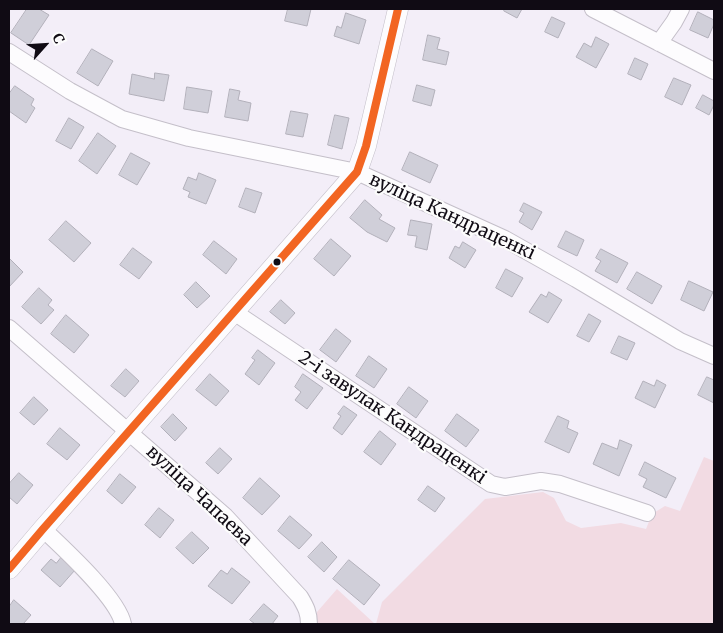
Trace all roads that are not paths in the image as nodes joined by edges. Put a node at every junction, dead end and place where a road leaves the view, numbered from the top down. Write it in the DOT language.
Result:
graph roads {
  1 [pos="398,9"];
  2 [pos="593,9"];
  3 [pos="681,9"];
  4 [pos="659,42"];
  5 [pos="9,52"];
  6 [pos="714,71"];
  7 [pos="357,172"];
  8 [pos="234,312"];
  9 [pos="9,328"];
  10 [pos="714,356"];
  11 [pos="128,432"];
  12 [pos="648,513"];
  13 [pos="43,529"];
  14 [pos="9,569"];
  15 [pos="309,620"];
  16 [pos="123,624"];
  1 -- 7 [label="street"];
  2 -- 4 [label="street"];
  3 -- 4 [label="street"];
  4 -- 6 [label="street"];
  5 -- 7 [label="street, вуліца Кандраценкі"];
  7 -- 8 [label="street"];
  7 -- 10 [label="street, вуліца Кандраценкі"];
  8 -- 11 [label="street"];
  8 -- 12 [label="street, 2-і завулак Кандраценкі"];
  9 -- 11 [label="street, вуліца Чапаева"];
  11 -- 13 [label="street"];
  11 -- 15 [label="street, вуліца Чапаева"];
  13 -- 14 [label="street"];
  13 -- 16 [label="street"];
}
